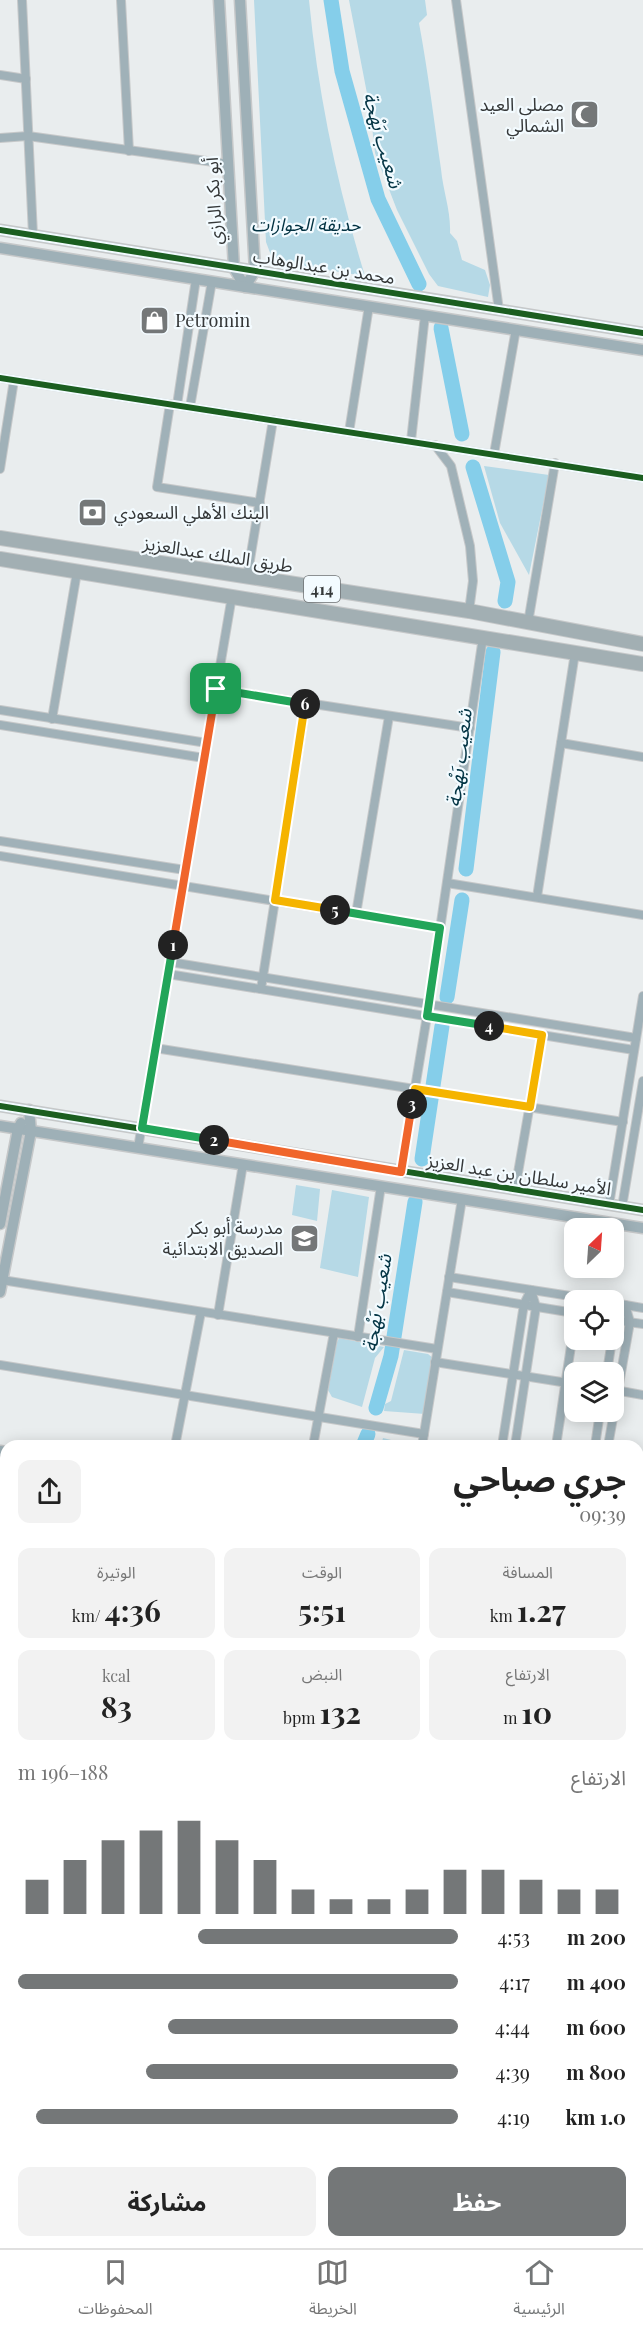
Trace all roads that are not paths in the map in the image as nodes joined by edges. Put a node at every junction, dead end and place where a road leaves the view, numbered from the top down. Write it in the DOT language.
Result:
graph roads {
  1 [pos="22,0"];
  2 [pos="121,0"];
  3 [pos="219,0"];
  4 [pos="240,0"];
  5 [pos="456,0"];
  6 [pos="0,75"];
  7 [pos="26,79"];
  8 [pos="28,136"];
  9 [pos="0,138"];
  10 [pos="129,151"];
  11 [pos="228,164"];
  12 [pos="0,230"];
  13 [pos="33,235"];
  14 [pos="0,248"];
  15 [pos="234,267"];
  16 [pos="255,271"];
  17 [pos="196,279"];
  18 [pos="212,281"];
  19 [pos="245,287"];
  20 [pos="369,306"];
  21 [pos="499,310"];
  22 [pos="425,315"];
  23 [pos="516,329"];
  24 [pos="643,333"];
  25 [pos="643,350"];
  26 [pos="0,378"];
  27 [pos="14,380"];
  28 [pos="174,405"];
  29 [pos="190,407"];
  30 [pos="273,420"];
  31 [pos="349,432"];
  32 [pos="411,441"];
  33 [pos="435,445"];
  34 [pos="494,454"];
  35 [pos="555,463"];
  36 [pos="0,469"];
  37 [pos="643,478"];
  38 [pos="260,503"];
  39 [pos="0,538"];
  40 [pos="0,559"];
  41 [pos="77,572"];
  42 [pos="247,578"];
  43 [pos="231,596"];
  44 [pos="468,611"];
  45 [pos="528,622"];
  46 [pos="483,637"];
  47 [pos="643,644"];
  48 [pos="575,653"];
  49 [pos="643,664"];
  50 [pos="216,689"];
  51 [pos="306,703"];
  52 [pos="0,710"];
  53 [pos="389,716"];
  54 [pos="52,719"];
  55 [pos="0,725"];
  56 [pos="470,728"];
  57 [pos="207,743"];
  58 [pos="561,743"];
  59 [pos="643,757"];
  60 [pos="204,758"];
  61 [pos="0,841"];
  62 [pos="0,856"];
  63 [pos="185,870"];
  64 [pos="447,883"];
  65 [pos="183,885"];
  66 [pos="537,897"];
  67 [pos="275,900"];
  68 [pos="356,914"];
  69 [pos="643,915"];
  70 [pos="440,928"];
  71 [pos="170,962"];
  72 [pos="168,974"];
  73 [pos="263,977"];
  74 [pos="261,989"];
  75 [pos="643,996"];
  76 [pos="429,1004"];
  77 [pos="427,1016"];
  78 [pos="542,1035"];
  79 [pos="636,1038"];
  80 [pos="155,1048"];
  81 [pos="634,1050"];
  82 [pos="643,1081"];
  83 [pos="419,1090"];
  84 [pos="0,1106"];
  85 [pos="530,1107"];
  86 [pos="29,1110"];
  87 [pos="623,1122"];
  88 [pos="0,1126"];
  89 [pos="142,1128"];
  90 [pos="18,1129"];
  91 [pos="31,1131"];
  92 [pos="138,1148"];
  93 [pos="243,1164"];
  94 [pos="401,1172"];
  95 [pos="381,1186"];
  96 [pos="515,1190"];
  97 [pos="462,1199"];
  98 [pos="609,1205"];
  99 [pos="622,1207"];
  100 [pos="2,1208"];
  101 [pos="643,1210"];
  102 [pos="14,1214"];
  103 [pos="0,1222"];
  104 [pos="643,1227"];
  105 [pos="449,1277"];
  106 [pos="2,1280"];
  107 [pos="531,1290"];
  108 [pos="0,1292"];
  109 [pos="447,1292"];
  110 [pos="564,1295"];
  111 [pos="524,1305"];
  112 [pos="625,1305"];
  113 [pos="536,1306"];
  114 [pos="643,1308"];
  115 [pos="564,1311"];
  116 [pos="201,1312"];
  117 [pos="218,1315"];
  118 [pos="624,1321"];
  119 [pos="630,1322"];
  120 [pos="643,1324"];
  121 [pos="334,1333"];
  122 [pos="358,1337"];
  123 [pos="437,1349"];
  124 [pos="435,1362"];
  125 [pos="622,1362"];
  126 [pos="0,1365"];
  127 [pos="513,1374"];
  128 [pos="526,1376"];
  129 [pos="564,1382"];
  130 [pos="624,1392"];
  131 [pos="185,1395"];
  132 [pos="643,1395"];
  133 [pos="564,1410"];
  134 [pos="318,1417"];
  135 [pos="599,1422"];
  136 [pos="611,1422"];
  137 [pos="424,1434"];
  138 [pos="176,1440"];
  139 [pos="314,1440"];
  140 [pos="423,1440"];
  141 [pos="503,1440"];
  142 [pos="516,1440"];
  143 [pos="557,1440"];
  144 [pos="596,1440"];
  145 [pos="609,1440"];
  1 -- 7 [label="street"];
  2 -- 10 [label="street"];
  3 -- 11 [label="street, أبو بكر الرازي"];
  4 -- 16 [label="street, أبو بكر الرازي"];
  5 -- 21 [label="street"];
  6 -- 7 [label="street"];
  7 -- 8 [label="street"];
  8 -- 9 [label="street"];
  8 -- 10 [label="street"];
  8 -- 13 [label="street"];
  10 -- 11 [label="street"];
  11 -- 15 [label="street, أبو بكر الرازي"];
  12 -- 13 [label="street, محمد بن عبدالوهاب"];
  13 -- 15 [label="street, محمد بن عبدالوهاب"];
  14 -- 17 [label="street, محمد بن عبدالوهاب"];
  15 -- 16 [label="street, محمد بن عبدالوهاب"];
  15 -- 19 [label="street, أبو بكر الرازي"];
  16 -- 19 [label="street"];
  16 -- 21 [label="street, محمد بن عبدالوهاب"];
  17 -- 18 [label="street, محمد بن عبدالوهاب"];
  17 -- 28 [label="street"];
  18 -- 19 [label="street, محمد بن عبدالوهاب"];
  18 -- 29 [label="street"];
  19 -- 20 [label="street, محمد بن عبدالوهاب"];
  20 -- 22 [label="street, محمد بن عبدالوهاب"];
  20 -- 31 [label="street"];
  21 -- 24 [label="street, محمد بن عبدالوهاب"];
  22 -- 23 [label="street, محمد بن عبدالوهاب"];
  22 -- 32 [label="street"];
  23 -- 25 [label="street, محمد بن عبدالوهاب"];
  23 -- 34 [label="street"];
  26 -- 27 [label="street"];
  27 -- 28 [label="street"];
  27 -- 36 [label="street"];
  28 -- 29 [label="street"];
  28 -- 38 [label="street"];
  29 -- 30 [label="street"];
  30 -- 31 [label="street"];
  30 -- 38 [label="street"];
  31 -- 32 [label="street"];
  32 -- 33 [label="street"];
  33 -- 34 [label="street"];
  33 -- 44 [label="street"];
  34 -- 35 [label="street"];
  35 -- 37 [label="street"];
  35 -- 45 [label="street"];
  38 -- 42 [label="street"];
  39 -- 42 [label="highway, طريق الملك عبدالعزيز / 414"];
  40 -- 41 [label="highway, 414"];
  41 -- 43 [label="highway, 414"];
  41 -- 54 [label="street"];
  42 -- 44 [label="highway, طريق الملك عبدالعزيز / 414"];
  43 -- 46 [label="highway, 414"];
  43 -- 50 [label="street"];
  44 -- 45 [label="highway, طريق الملك عبدالعزيز / 414"];
  45 -- 47 [label="highway, طريق الملك عبدالعزيز / 414"];
  46 -- 48 [label="highway, 414"];
  46 -- 56 [label="street"];
  48 -- 49 [label="highway, 414"];
  48 -- 58 [label="street"];
  50 -- 51 [label="street"];
  50 -- 57 [label="street"];
  51 -- 53 [label="street"];
  51 -- 67 [label="street"];
  52 -- 54 [label="street"];
  53 -- 56 [label="street"];
  53 -- 68 [label="street"];
  54 -- 57 [label="street"];
  55 -- 60 [label="street"];
  56 -- 64 [label="street"];
  57 -- 60 [label="street"];
  58 -- 59 [label="street"];
  58 -- 66 [label="street"];
  60 -- 63 [label="street"];
  61 -- 63 [label="street"];
  62 -- 65 [label="street"];
  63 -- 65 [label="street"];
  64 -- 66 [label="street"];
  64 -- 70 [label="street"];
  65 -- 67 [label="street"];
  65 -- 71 [label="street"];
  66 -- 69 [label="street"];
  67 -- 68 [label="street"];
  67 -- 73 [label="street"];
  68 -- 70 [label="street"];
  70 -- 76 [label="street"];
  71 -- 72 [label="street"];
  71 -- 73 [label="street"];
  72 -- 74 [label="street"];
  72 -- 80 [label="street"];
  73 -- 74 [label="street"];
  73 -- 76 [label="street"];
  74 -- 77 [label="street"];
  75 -- 79 [label="street"];
  76 -- 77 [label="street"];
  76 -- 79 [label="street"];
  77 -- 78 [label="street"];
  77 -- 83 [label="street"];
  78 -- 81 [label="street"];
  78 -- 85 [label="street"];
  79 -- 81 [label="street"];
  80 -- 83 [label="street"];
  80 -- 89 [label="street"];
  81 -- 87 [label="street"];
  82 -- 99 [label="street"];
  83 -- 85 [label="street"];
  83 -- 94 [label="street"];
  84 -- 86 [label="street, الأمير سلطان بن عبد العزيز"];
  85 -- 87 [label="street"];
  85 -- 96 [label="street"];
  86 -- 89 [label="street, الأمير سلطان بن عبد العزيز"];
  86 -- 90 [label="street"];
  86 -- 91 [label="street"];
  87 -- 98 [label="street"];
  88 -- 90 [label="street, الأمير سلطان بن عبد العزيز"];
  89 -- 92 [label="street"];
  89 -- 94 [label="street, الأمير سلطان بن عبد العزيز"];
  90 -- 91 [label="street, الأمير سلطان بن عبد العزيز"];
  90 -- 100 [label="street"];
  91 -- 92 [label="street, الأمير سلطان بن عبد العزيز"];
  91 -- 102 [label="street"];
  92 -- 93 [label="street, الأمير سلطان بن عبد العزيز"];
  93 -- 95 [label="street, الأمير سلطان بن عبد العزيز"];
  93 -- 117 [label="street"];
  94 -- 96 [label="street, الأمير سلطان بن عبد العزيز"];
  95 -- 97 [label="street, الأمير سلطان بن عبد العزيز"];
  95 -- 122 [label="street"];
  96 -- 98 [label="street, الأمير سلطان بن عبد العزيز"];
  97 -- 104 [label="street, الأمير سلطان بن عبد العزيز"];
  97 -- 105 [label="street"];
  98 -- 99 [label="street, الأمير سلطان بن عبد العزيز"];
  99 -- 101 [label="street, الأمير سلطان بن عبد العزيز"];
  100 -- 102 [label="street"];
  100 -- 103 [label="street"];
  102 -- 103 [label="street"];
  102 -- 106 [label="street"];
  105 -- 107 [label="street"];
  105 -- 109 [label="street"];
  106 -- 108 [label="street"];
  106 -- 116 [label="street"];
  107 -- 110 [label="street"];
  107 -- 111 [label="street"];
  107 -- 113 [label="street"];
  109 -- 111 [label="street"];
  109 -- 123 [label="street"];
  111 -- 113 [label="street"];
  111 -- 127 [label="street"];
  112 -- 114 [label="street"];
  112 -- 119 [label="street"];
  113 -- 115 [label="street"];
  113 -- 128 [label="street"];
  116 -- 117 [label="street"];
  116 -- 131 [label="street"];
  117 -- 121 [label="street"];
  118 -- 119 [label="street"];
  119 -- 120 [label="street"];
  119 -- 125 [label="street"];
  121 -- 122 [label="street"];
  121 -- 134 [label="street"];
  122 -- 123 [label="street"];
  123 -- 124 [label="street"];
  124 -- 127 [label="street"];
  124 -- 137 [label="street"];
  126 -- 131 [label="street"];
  127 -- 128 [label="street"];
  127 -- 141 [label="street"];
  128 -- 129 [label="street"];
  128 -- 142 [label="street"];
  130 -- 132 [label="street"];
  131 -- 134 [label="street"];
  131 -- 138 [label="street"];
  133 -- 143 [label="street"];
  134 -- 137 [label="street"];
  134 -- 139 [label="street"];
  135 -- 144 [label="street"];
  136 -- 145 [label="street"];
  137 -- 140 [label="street"];
}
